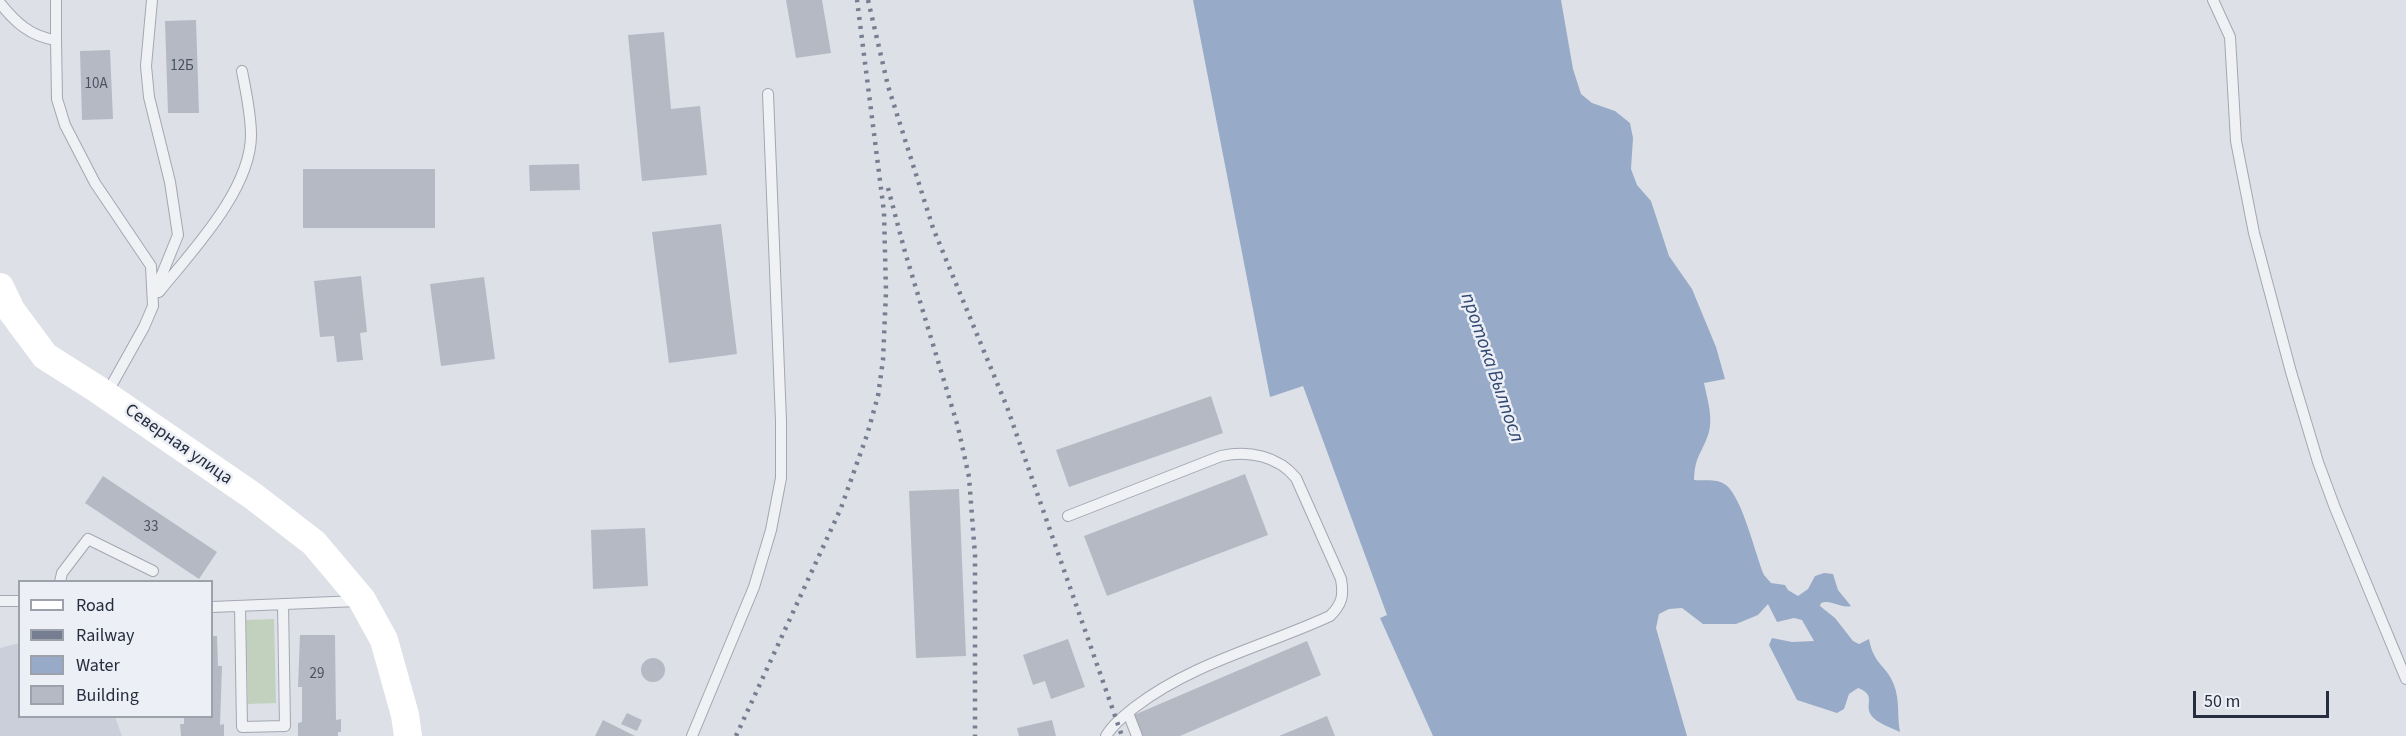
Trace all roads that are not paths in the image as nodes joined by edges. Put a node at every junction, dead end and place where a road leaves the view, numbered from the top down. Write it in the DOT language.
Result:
graph roads {
  1 [pos="56,0"];
  2 [pos="152,0"];
  3 [pos="2213,0"];
  4 [pos="0,3"];
  5 [pos="56,40"];
  6 [pos="242,71"];
  7 [pos="768,93"];
  8 [pos="0,287"];
  9 [pos="153,299"];
  10 [pos="106,395"];
  11 [pos="1068,516"];
  12 [pos="153,571"];
  13 [pos="60,580"];
  14 [pos="362,600"];
  15 [pos="0,601"];
  16 [pos="18,601"];
  17 [pos="283,604"];
  18 [pos="240,606"];
  19 [pos="213,607"];
  20 [pos="2406,679"];
  21 [pos="1128,713"];
  22 [pos="408,736"];
  23 [pos="692,736"];
  24 [pos="1106,736"];
  25 [pos="1137,736"];
  1 -- 5 [label="lane"];
  2 -- 9 [label="lane"];
  3 -- 20 [label="lane"];
  4 -- 5 [label="lane"];
  5 -- 9 [label="lane"];
  6 -- 9 [label="lane"];
  7 -- 23 [label="lane"];
  8 -- 10 [label="street, Северная улица"];
  9 -- 10 [label="lane"];
  10 -- 14 [label="street, Северная улица"];
  11 -- 21 [label="lane"];
  12 -- 13 [label="lane"];
  14 -- 17 [label="lane"];
  14 -- 22 [label="street, Северная улица"];
  15 -- 16 [label="lane"];
  17 -- 18 [label="lane"];
  17 -- 18 [label="lane"];
  18 -- 19 [label="lane"];
  21 -- 24 [label="lane"];
  21 -- 25 [label="lane"];
}
